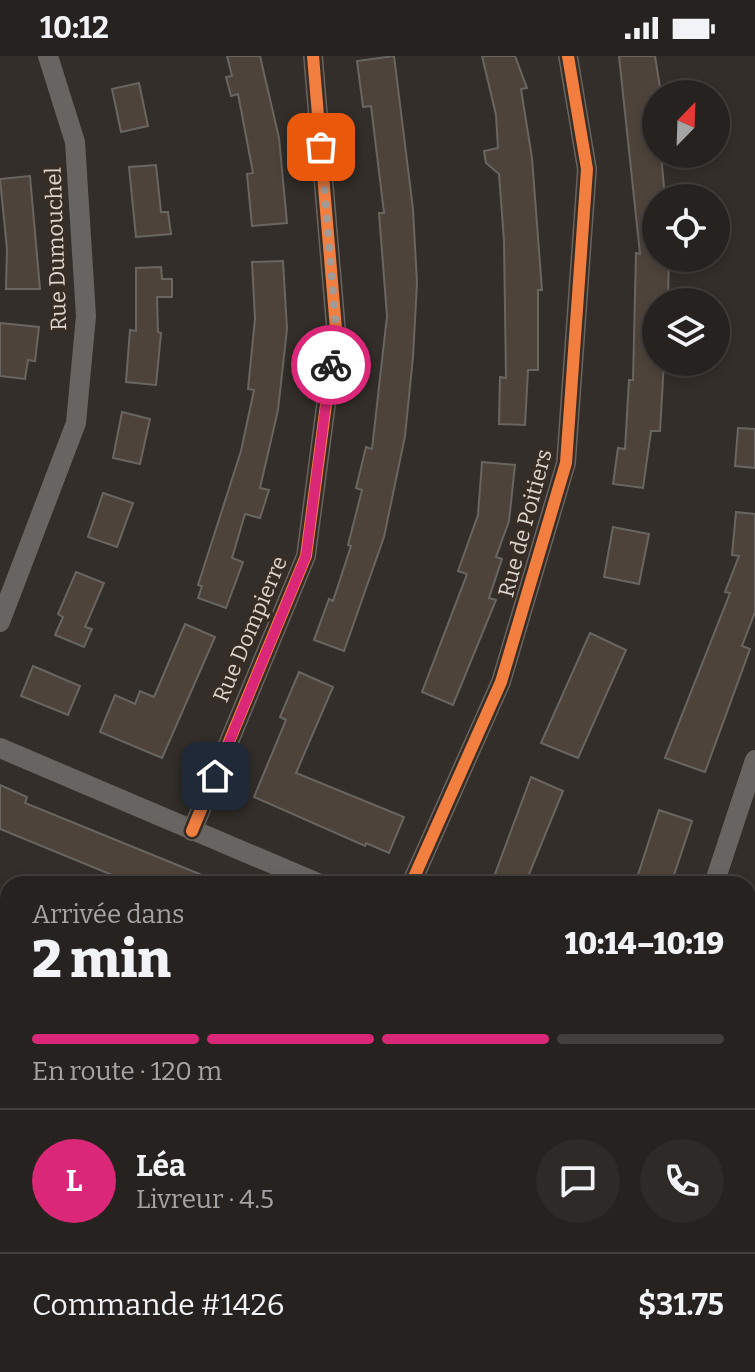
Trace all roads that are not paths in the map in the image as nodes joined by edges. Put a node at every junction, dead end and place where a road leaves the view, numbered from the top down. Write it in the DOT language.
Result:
graph roads {
  1 [pos="48,56"];
  2 [pos="313,56"];
  3 [pos="568,56"];
  4 [pos="0,622"];
  5 [pos="0,748"];
  6 [pos="755,760"];
  7 [pos="192,831"];
  8 [pos="301,876"];
  9 [pos="415,876"];
  10 [pos="717,876"];
  1 -- 4 [label="street, Rue Dumouchel"];
  2 -- 7 [label="street, Rue Dompierre"];
  3 -- 9 [label="street, Rue de Poitiers"];
  5 -- 7 [label="street"];
  6 -- 10 [label="street"];
  7 -- 8 [label="street"];
}
